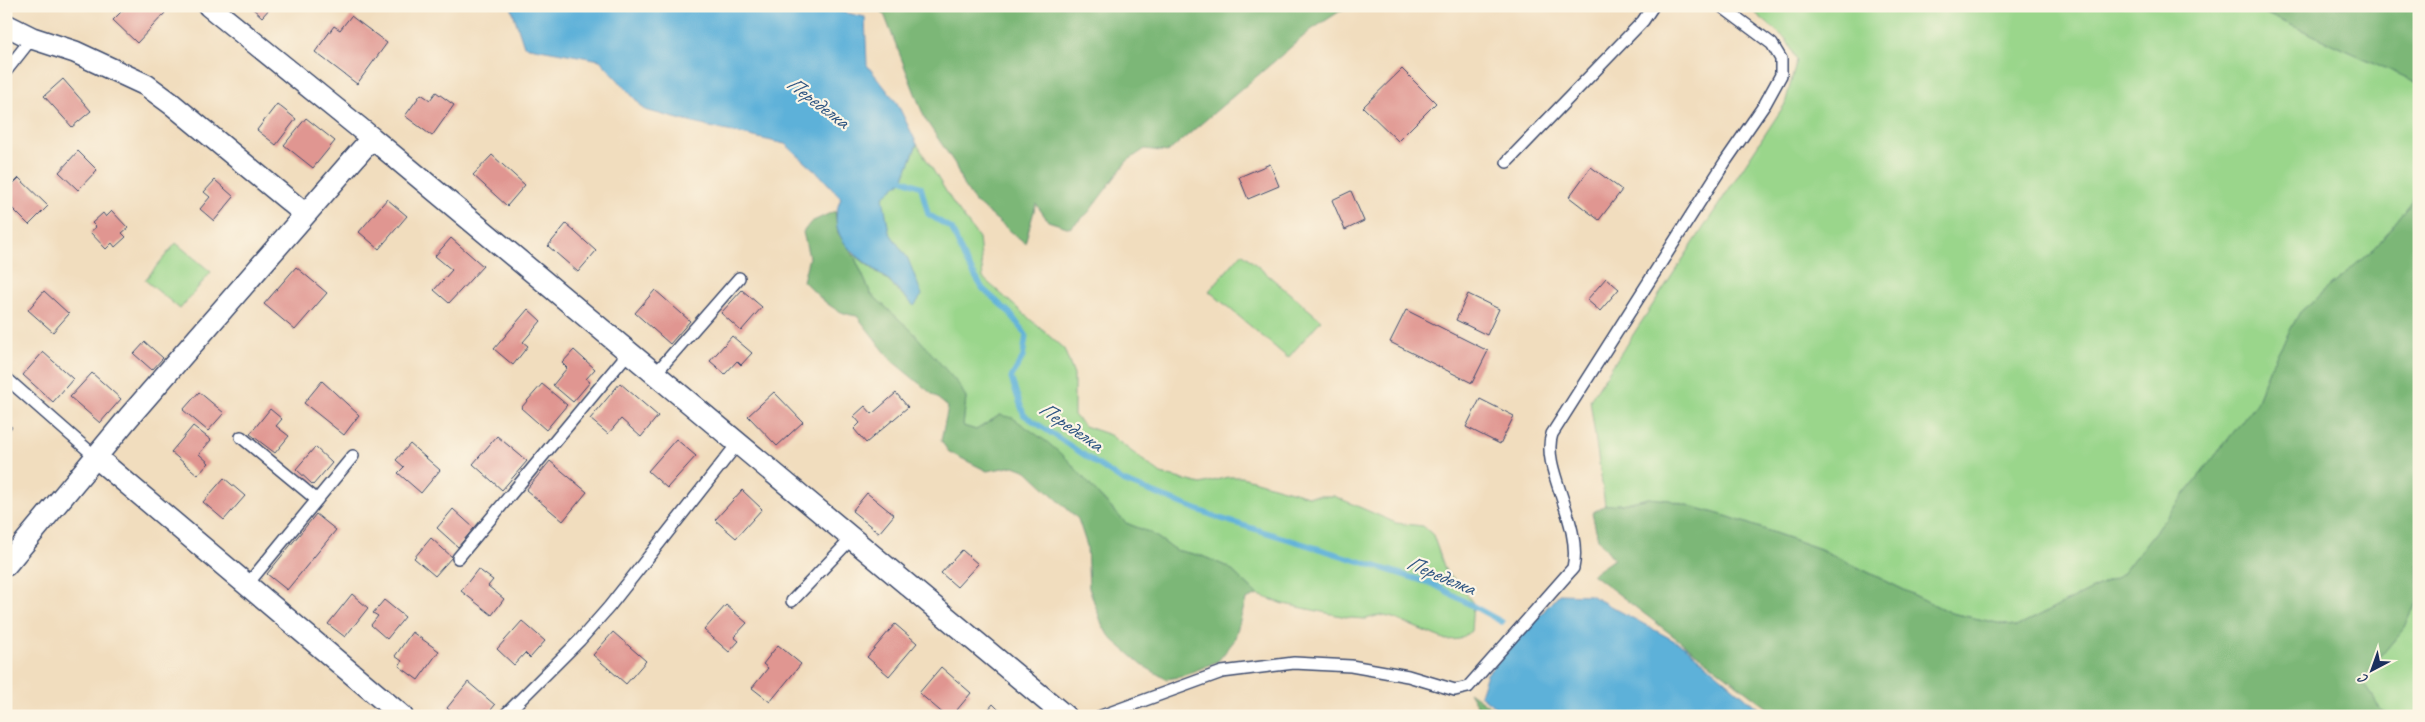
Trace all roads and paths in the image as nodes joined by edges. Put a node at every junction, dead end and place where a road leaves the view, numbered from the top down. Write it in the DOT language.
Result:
graph roads {
  1 [pos="209,6"];
  2 [pos="1653,6"];
  3 [pos="1721,6"];
  4 [pos="6,25"];
  5 [pos="32,38"];
  6 [pos="6,71"];
  7 [pos="372,138"];
  8 [pos="1507,162"];
  9 [pos="305,214"];
  10 [pos="739,278"];
  11 [pos="629,352"];
  12 [pos="655,374"];
  13 [pos="6,378"];
  14 [pos="241,437"];
  15 [pos="738,443"];
  16 [pos="353,456"];
  17 [pos="97,458"];
  18 [pos="317,500"];
  19 [pos="852,538"];
  20 [pos="9,555"];
  21 [pos="458,558"];
  22 [pos="246,586"];
  23 [pos="792,601"];
  24 [pos="402,716"];
  25 [pos="504,716"];
  26 [pos="1065,716"];
  27 [pos="1101,716"];
  1 -- 7 [label="street"];
  2 -- 8 [label="lane"];
  3 -- 27 [label="lane"];
  4 -- 5 [label="street"];
  5 -- 6 [label="lane"];
  5 -- 9 [label="street"];
  7 -- 9 [label="street"];
  7 -- 11 [label="street"];
  9 -- 17 [label="street"];
  10 -- 12 [label="lane"];
  11 -- 12 [label="street"];
  11 -- 21 [label="lane"];
  12 -- 15 [label="street"];
  13 -- 17 [label="lane"];
  14 -- 18 [label="lane"];
  15 -- 19 [label="street"];
  15 -- 25 [label="lane"];
  16 -- 18 [label="lane"];
  17 -- 20 [label="street"];
  17 -- 22 [label="street"];
  18 -- 22 [label="lane"];
  19 -- 23 [label="lane"];
  19 -- 26 [label="street"];
  22 -- 24 [label="street"];
}
